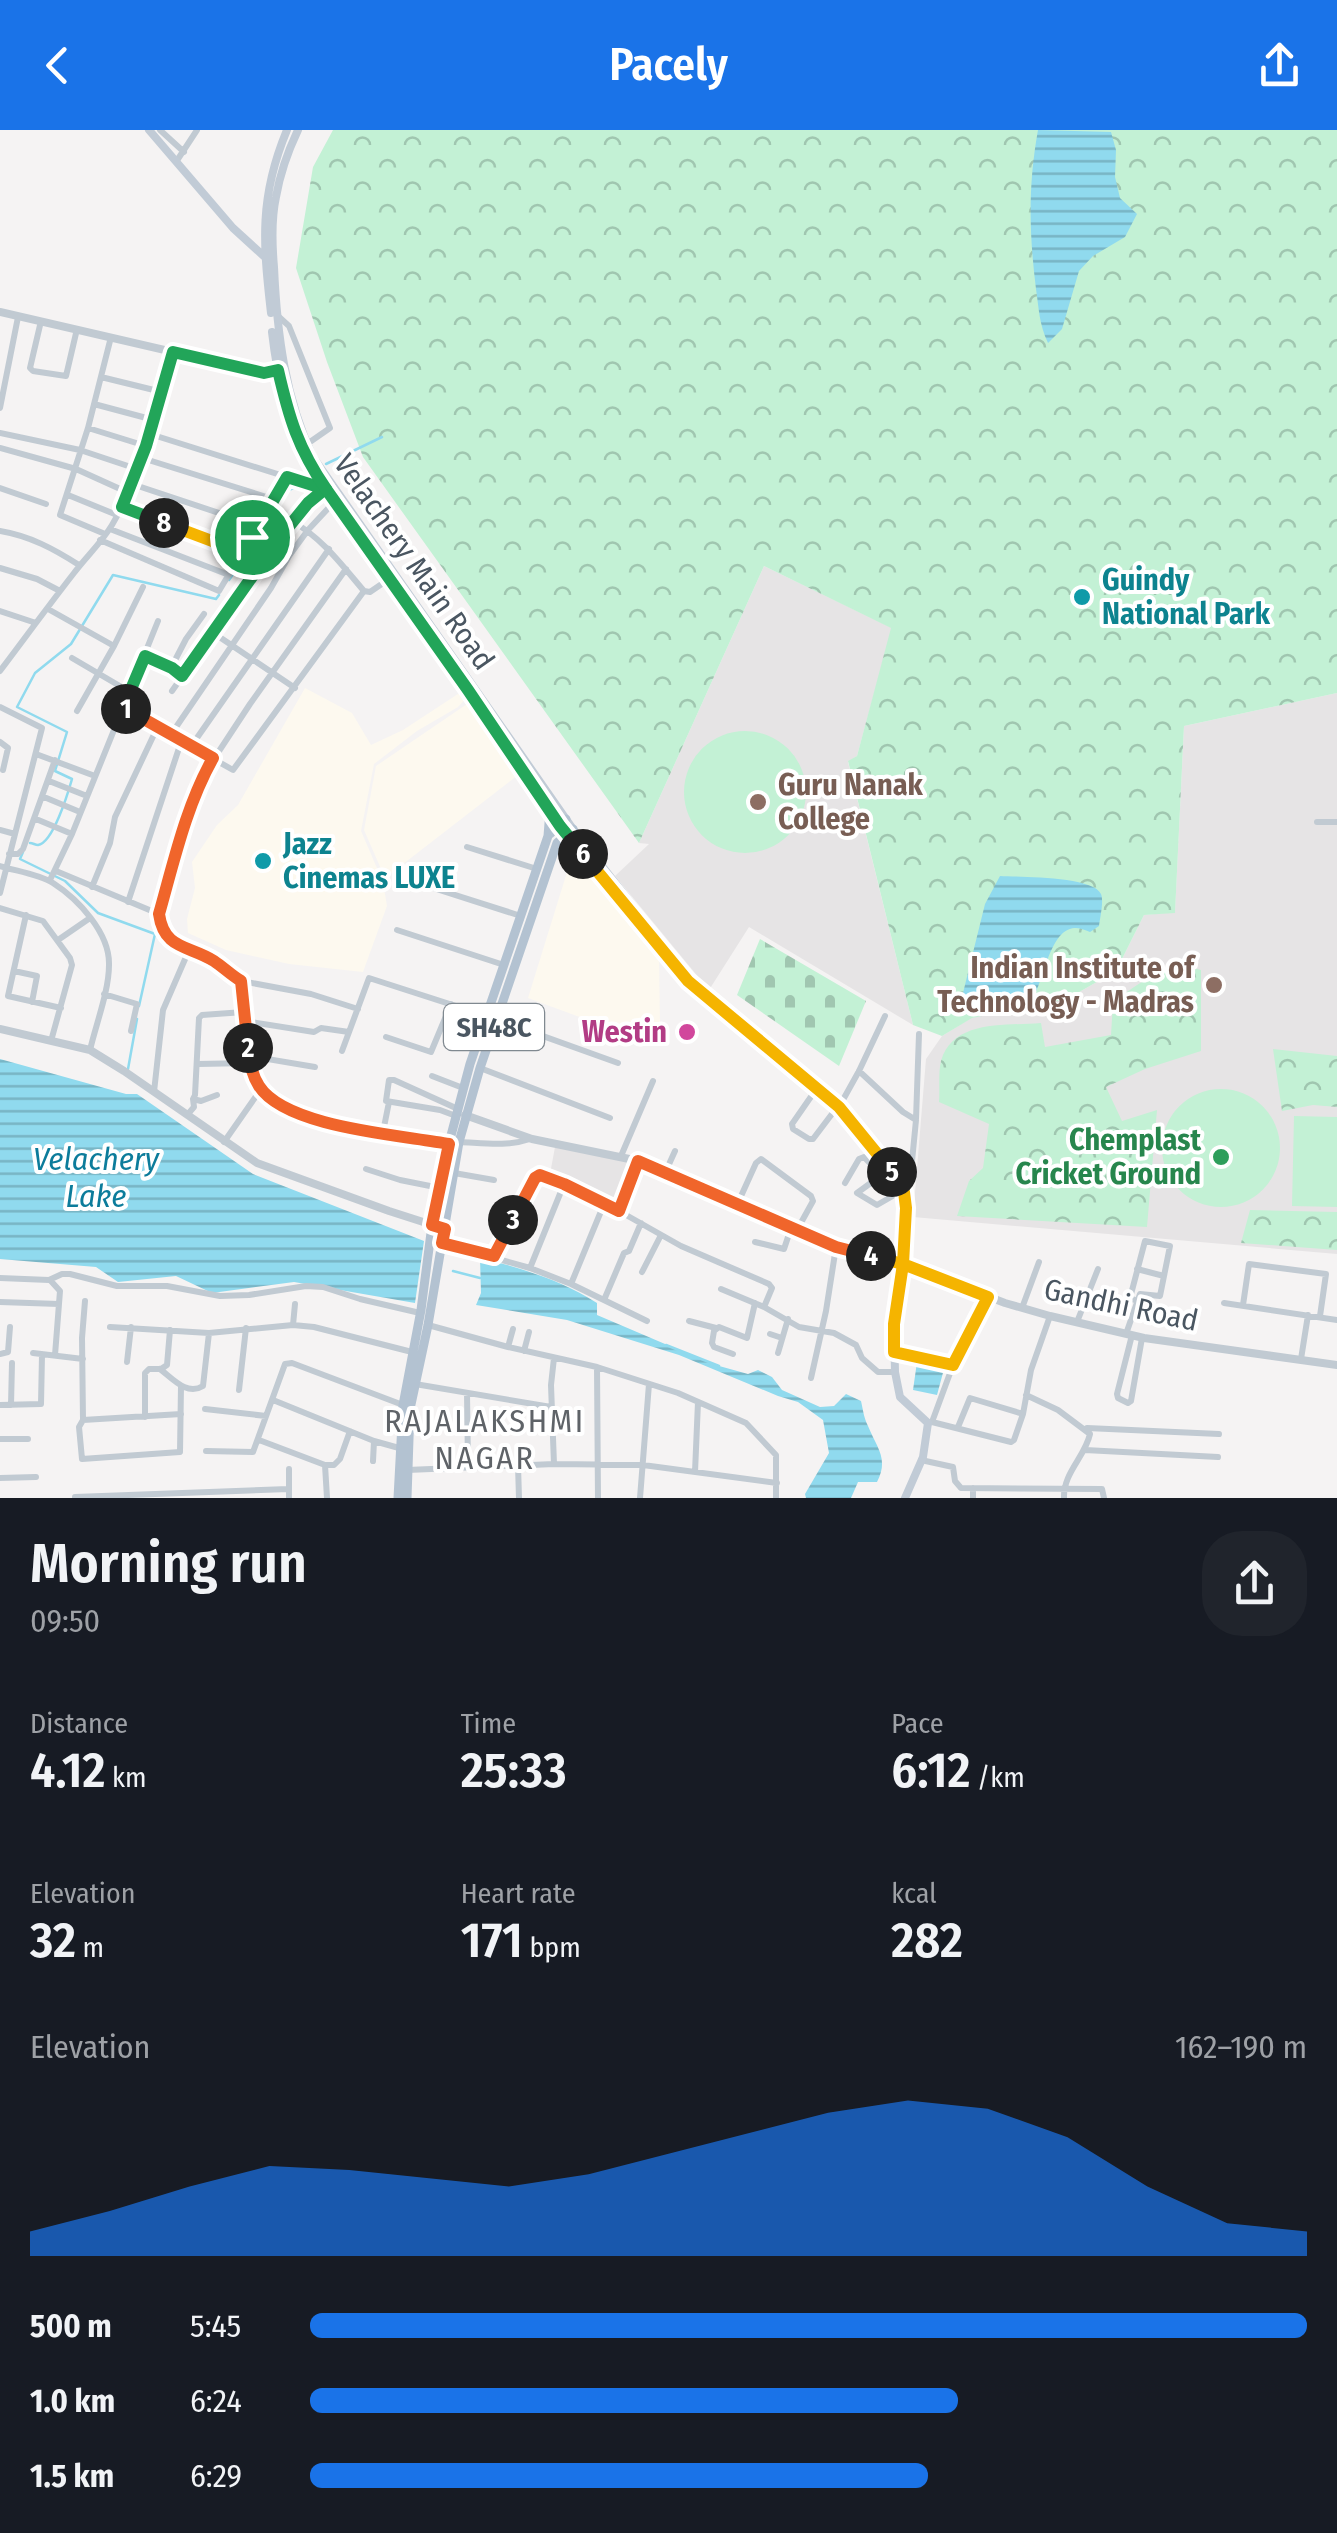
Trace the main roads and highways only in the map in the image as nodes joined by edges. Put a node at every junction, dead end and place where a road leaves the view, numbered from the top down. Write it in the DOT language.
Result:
graph roads {
  1 [pos="153,130"];
  2 [pos="287,130"];
  3 [pos="298,130"];
  4 [pos="269,261"];
  5 [pos="550,810"];
  6 [pos="566,827"];
  7 [pos="548,836"];
  8 [pos="492,1018"];
  9 [pos="459,1113"];
  10 [pos="454,1142"];
  11 [pos="398,1498"];
  12 [pos="407,1498"];
  13 [pos="905,1498"];
  1 -- 4 [label="main road"];
  2 -- 4 [label="main road, Velachery Main Road"];
  3 -- 4 [label="main road, Velachery Main Road"];
  4 -- 5 [label="main road, Velachery Main Road"];
  4 -- 6 [label="main road, Velachery Main Road"];
  5 -- 6 [label="main road, Velachery Main Road"];
  5 -- 7 [label="main road"];
  6 -- 7 [label="main road"];
  6 -- 8 [label="main road, SH48C"];
  6 -- 13 [label="main road, Velachery Main Road"];
  7 -- 8 [label="main road, SH48C"];
  8 -- 9 [label="main road, SH48C"];
  8 -- 9 [label="main road, SH48C"];
  9 -- 10 [label="main road, SH48C"];
  10 -- 11 [label="main road, SH48C"];
  10 -- 12 [label="main road, SH48C"];
}
